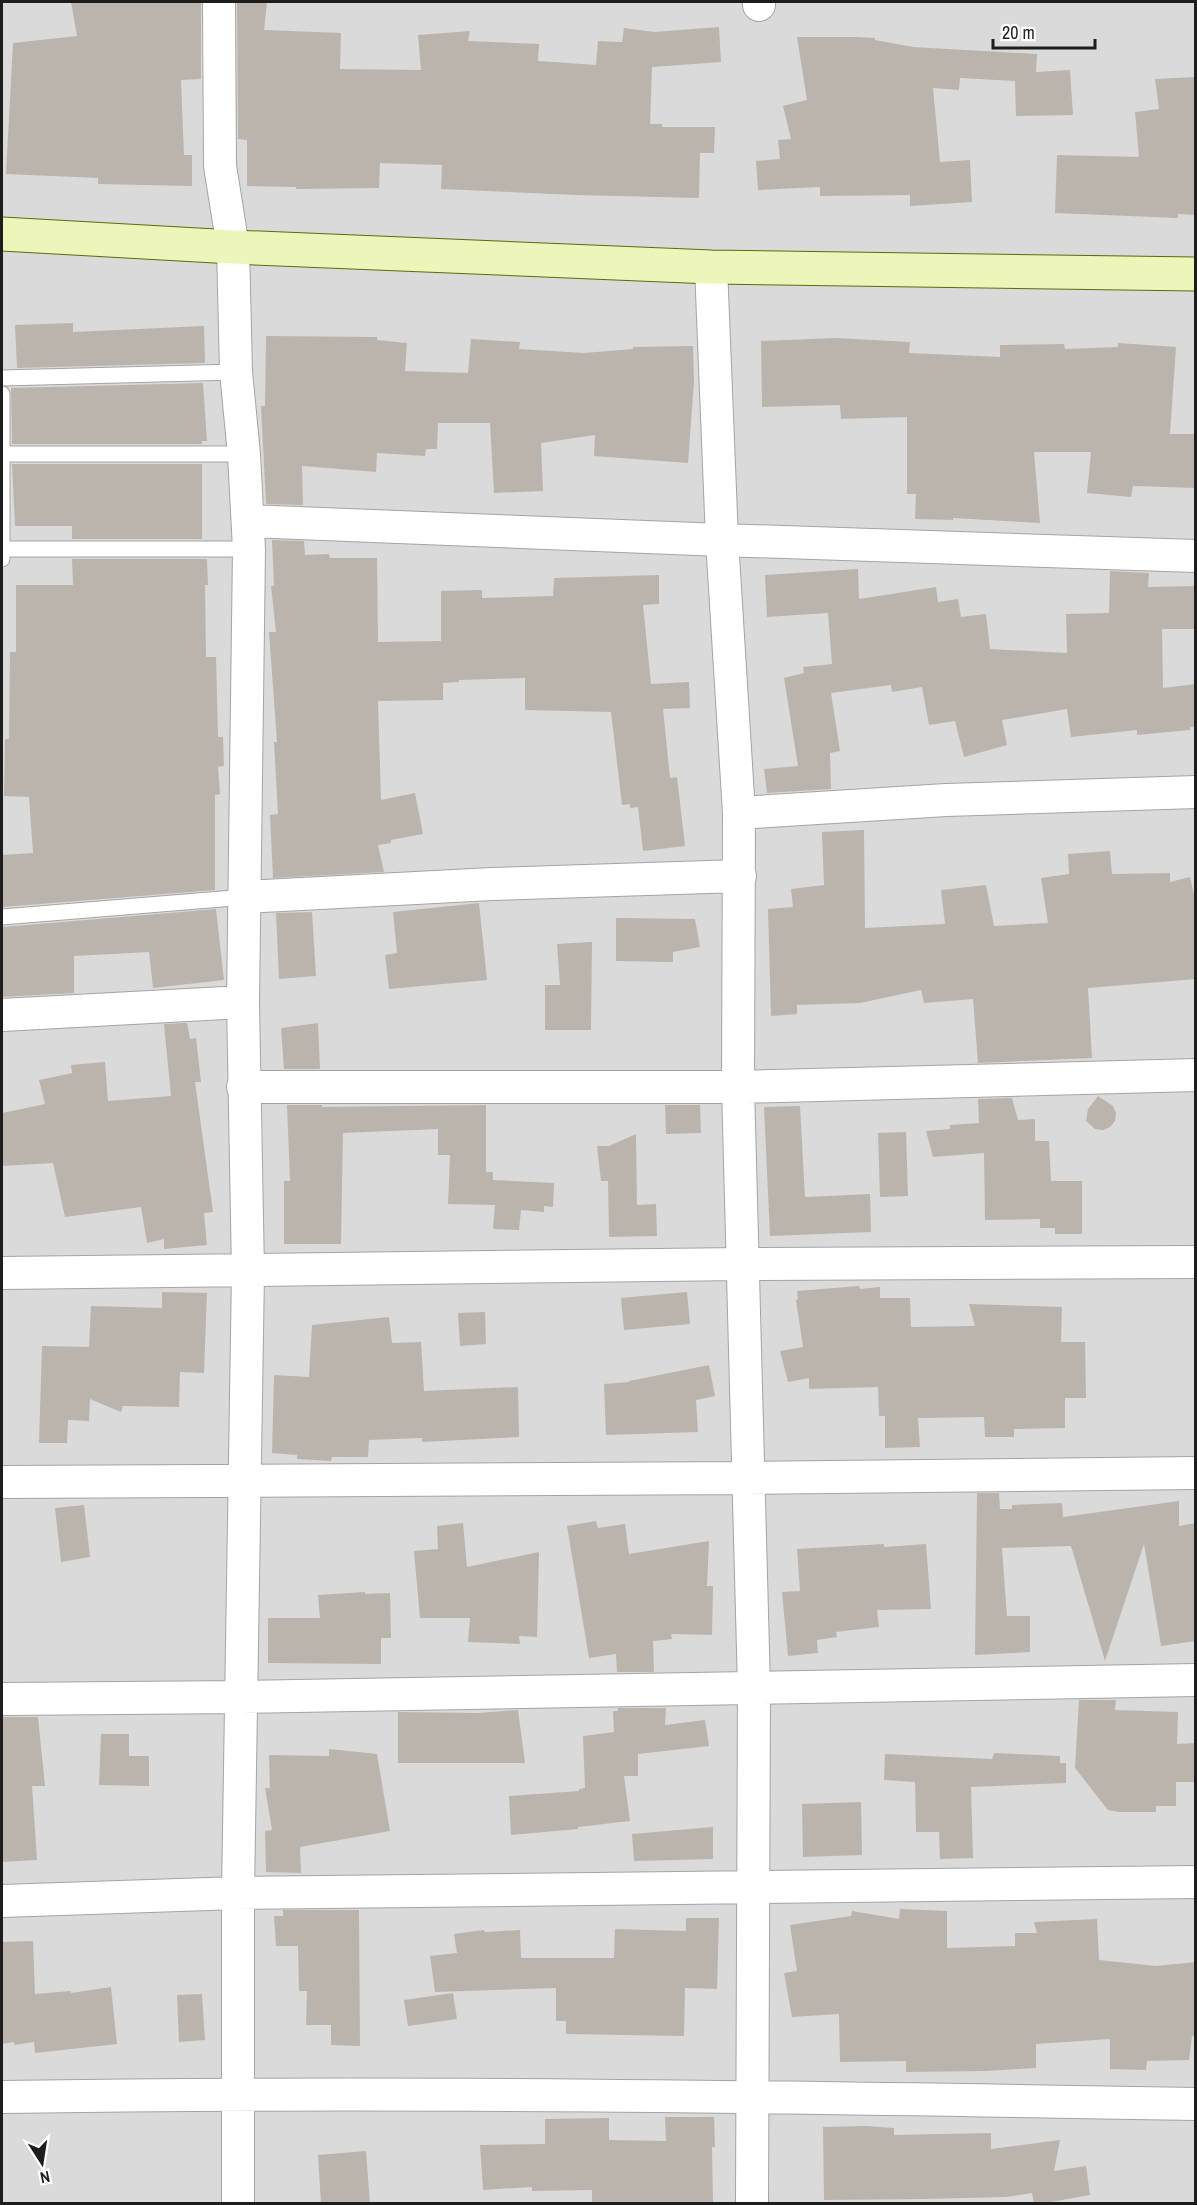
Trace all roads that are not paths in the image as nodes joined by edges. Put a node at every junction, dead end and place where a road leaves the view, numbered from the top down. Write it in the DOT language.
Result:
graph roads {
  1 [pos="219,2"];
  2 [pos="2,234"];
  3 [pos="233,247"];
  4 [pos="711,267"];
  5 [pos="1196,274"];
  6 [pos="236,372"];
  7 [pos="2,378"];
  8 [pos="2,394"];
  9 [pos="3,454"];
  10 [pos="244,454"];
  11 [pos="248,535"];
  12 [pos="722,540"];
  13 [pos="2,549"];
  14 [pos="1196,556"];
  15 [pos="2,559"];
  16 [pos="1196,792"];
  17 [pos="739,813"];
  18 [pos="740,876"];
  19 [pos="246,897"];
  20 [pos="2,917"];
  21 [pos="243,1002"];
  22 [pos="2,1015"];
  23 [pos="1196,1075"];
  24 [pos="243,1087"];
  25 [pos="738,1088"];
  26 [pos="1196,1262"];
  27 [pos="743,1264"];
  28 [pos="248,1272"];
  29 [pos="2,1273"];
  30 [pos="1196,1473"];
  31 [pos="747,1478"];
  32 [pos="245,1479"];
  33 [pos="2,1482"];
  34 [pos="1196,1680"];
  35 [pos="754,1688"];
  36 [pos="242,1696"];
  37 [pos="2,1699"];
  38 [pos="1196,1882"];
  39 [pos="752,1888"];
  40 [pos="238,1893"];
  41 [pos="2,1901"];
  42 [pos="237,2093"];
  43 [pos="2,2097"];
  44 [pos="753,2097"];
  45 [pos="1196,2104"];
  46 [pos="238,2204"];
  47 [pos="752,2204"];
  1 -- 3 [label="street"];
  2 -- 3 [label="street"];
  3 -- 4 [label="street"];
  3 -- 6 [label="street"];
  4 -- 5 [label="street"];
  4 -- 12 [label="street"];
  6 -- 7 [label="lane"];
  6 -- 10 [label="street"];
  8 -- 9 [label="lane"];
  9 -- 10 [label="lane"];
  9 -- 13 [label="lane"];
  10 -- 11 [label="street"];
  11 -- 12 [label="street"];
  11 -- 13 [label="lane"];
  11 -- 19 [label="street"];
  12 -- 14 [label="street"];
  12 -- 17 [label="street"];
  13 -- 15 [label="lane"];
  16 -- 17 [label="street"];
  17 -- 18 [label="street"];
  18 -- 19 [label="street"];
  18 -- 25 [label="street"];
  19 -- 20 [label="lane"];
  19 -- 21 [label="street"];
  21 -- 22 [label="street"];
  21 -- 24 [label="street"];
  23 -- 25 [label="street"];
  24 -- 25 [label="street"];
  24 -- 28 [label="street"];
  25 -- 27 [label="street"];
  26 -- 27 [label="street"];
  27 -- 28 [label="street"];
  27 -- 31 [label="street"];
  28 -- 29 [label="street"];
  28 -- 32 [label="street"];
  30 -- 31 [label="street"];
  31 -- 32 [label="street"];
  31 -- 35 [label="street"];
  32 -- 33 [label="street"];
  32 -- 36 [label="street"];
  34 -- 35 [label="street"];
  35 -- 36 [label="street"];
  35 -- 39 [label="street"];
  36 -- 37 [label="street"];
  36 -- 40 [label="street"];
  38 -- 39 [label="street"];
  39 -- 40 [label="street"];
  39 -- 44 [label="street"];
  40 -- 41 [label="street"];
  40 -- 42 [label="street"];
  42 -- 43 [label="street"];
  42 -- 44 [label="street"];
  42 -- 46 [label="street"];
  44 -- 45 [label="street"];
  44 -- 47 [label="street"];
}
